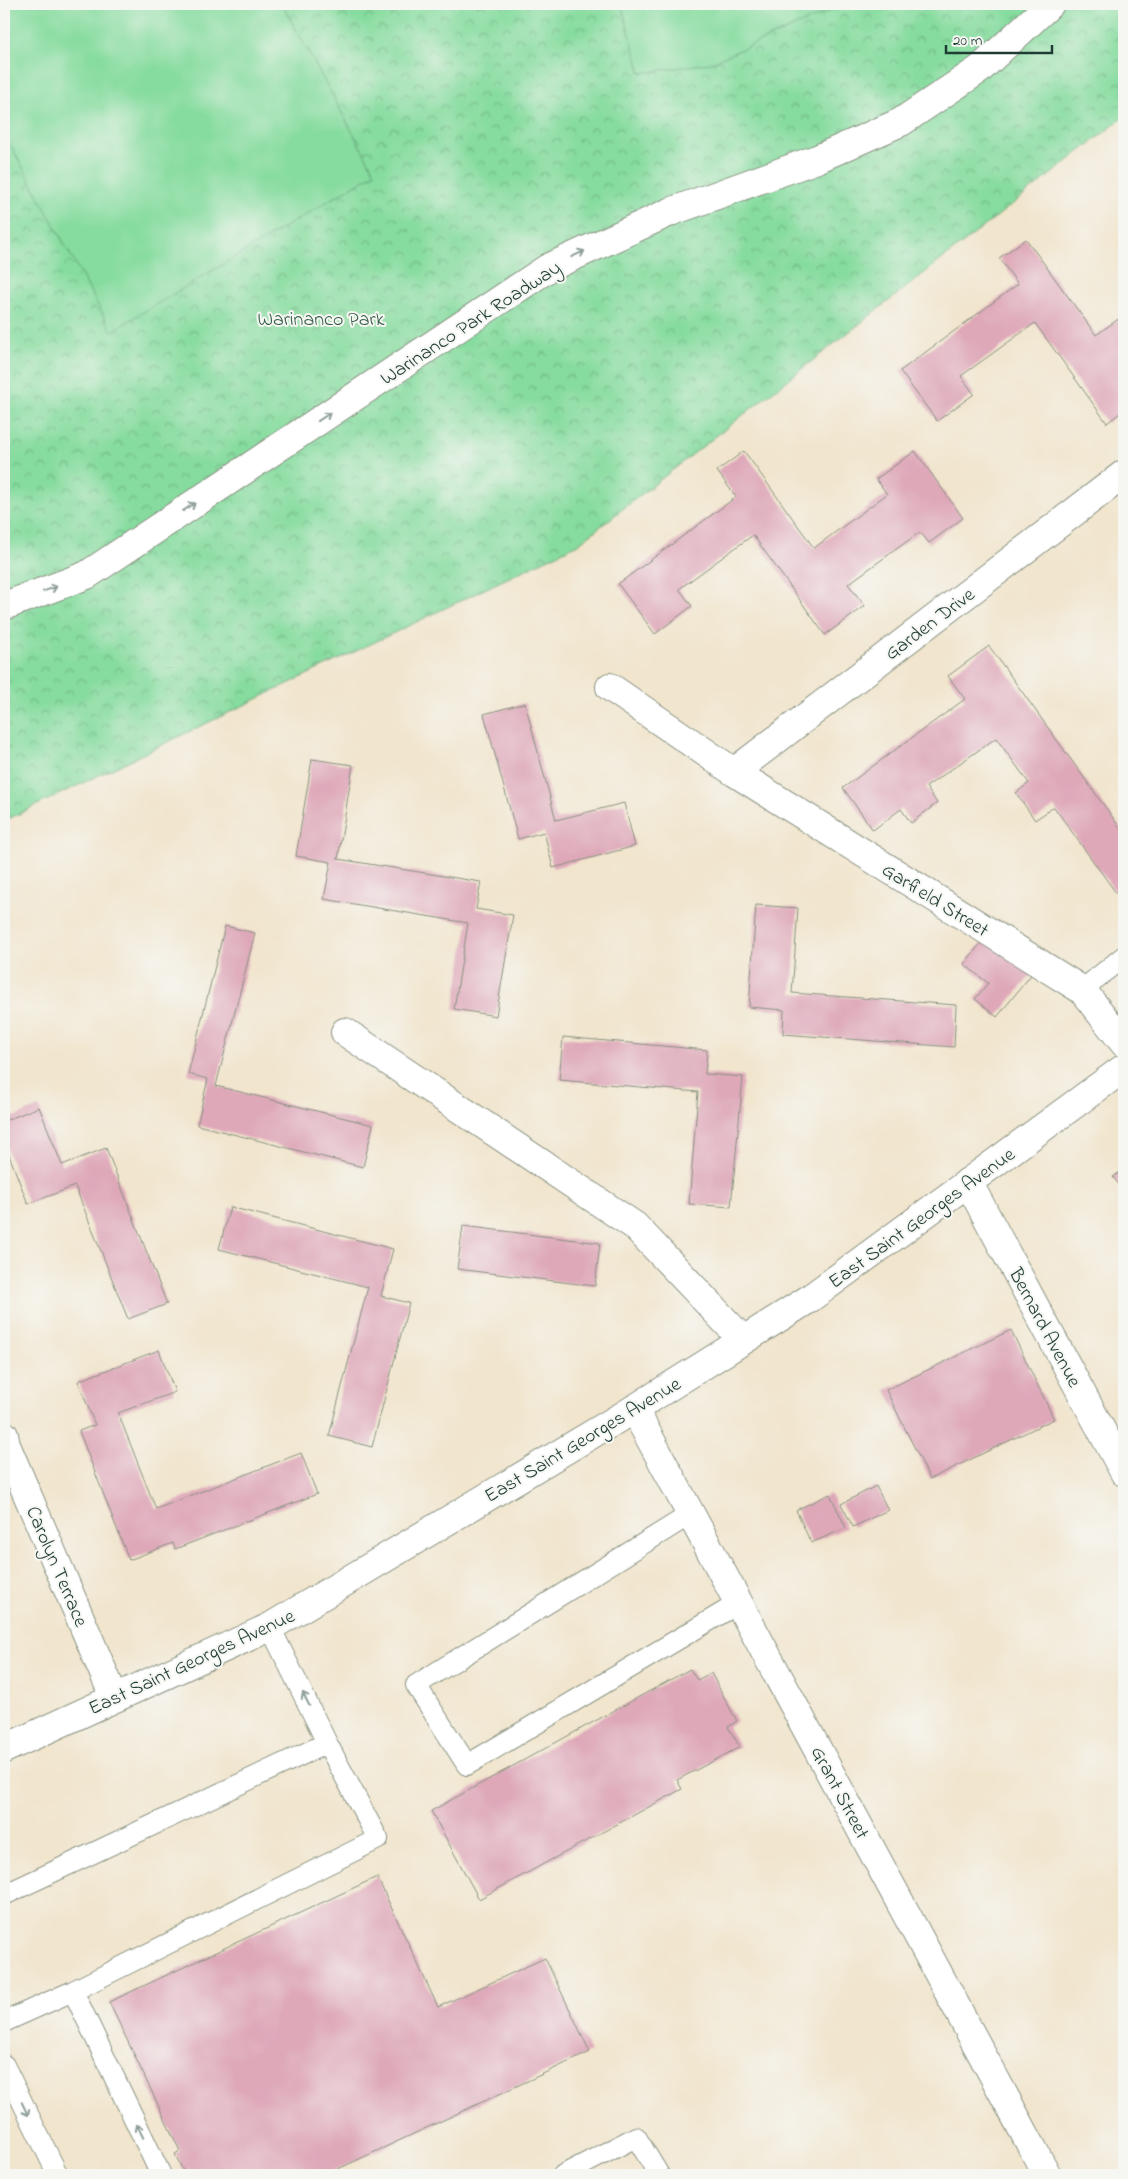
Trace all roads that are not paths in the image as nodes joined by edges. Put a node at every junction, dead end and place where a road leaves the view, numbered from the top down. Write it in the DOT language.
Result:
graph roads {
  1 [pos="1050,4"];
  2 [pos="1124,474"];
  3 [pos="4,606"];
  4 [pos="610,687"];
  5 [pos="734,772"];
  6 [pos="1124,956"];
  7 [pos="1082,990"];
  8 [pos="345,1032"];
  9 [pos="1124,1043"];
  10 [pos="1124,1068"];
  11 [pos="968,1182"];
  12 [pos="743,1340"];
  13 [pos="634,1409"];
  14 [pos="4,1435"];
  15 [pos="1124,1472"];
  16 [pos="691,1514"];
  17 [pos="739,1603"];
  18 [pos="270,1627"];
  19 [pos="114,1697"];
  20 [pos="327,1743"];
  21 [pos="4,1749"];
  22 [pos="4,1894"];
  23 [pos="73,1991"];
  24 [pos="4,2022"];
  25 [pos="4,2065"];
  26 [pos="58,2175"];
  27 [pos="161,2175"];
  28 [pos="563,2175"];
  29 [pos="659,2175"];
  30 [pos="1047,2175"];
  3 -- 1 [label="street, Warinanco Park Roadway, one-way"];
  2 -- 5 [label="street, Garden Drive"];
  4 -- 5 [label="street, Garfield Street"];
  5 -- 7 [label="street, Garfield Street"];
  6 -- 7 [label="lane"];
  7 -- 9 [label="street, Garfield Street"];
  8 -- 12 [label="street"];
  10 -- 11 [label="street, East Saint Georges Avenue"];
  11 -- 12 [label="street, East Saint Georges Avenue"];
  11 -- 15 [label="street, Bernard Avenue"];
  12 -- 13 [label="street, East Saint Georges Avenue"];
  13 -- 16 [label="street, Grant Street"];
  13 -- 18 [label="street, East Saint Georges Avenue"];
  14 -- 19 [label="street, Carolyn Terrace"];
  16 -- 17 [label="street, Grant Street"];
  16 -- 17 [label="lane"];
  17 -- 30 [label="street, Grant Street"];
  18 -- 19 [label="street, East Saint Georges Avenue"];
  20 -- 18 [label="lane, one-way"];
  19 -- 21 [label="street, East Saint Georges Avenue"];
  20 -- 22 [label="lane"];
  20 -- 23 [label="lane"];
  23 -- 24 [label="lane"];
  27 -- 23 [label="lane, one-way"];
  25 -- 26 [label="lane, one-way"];
  28 -- 29 [label="lane"];
}
